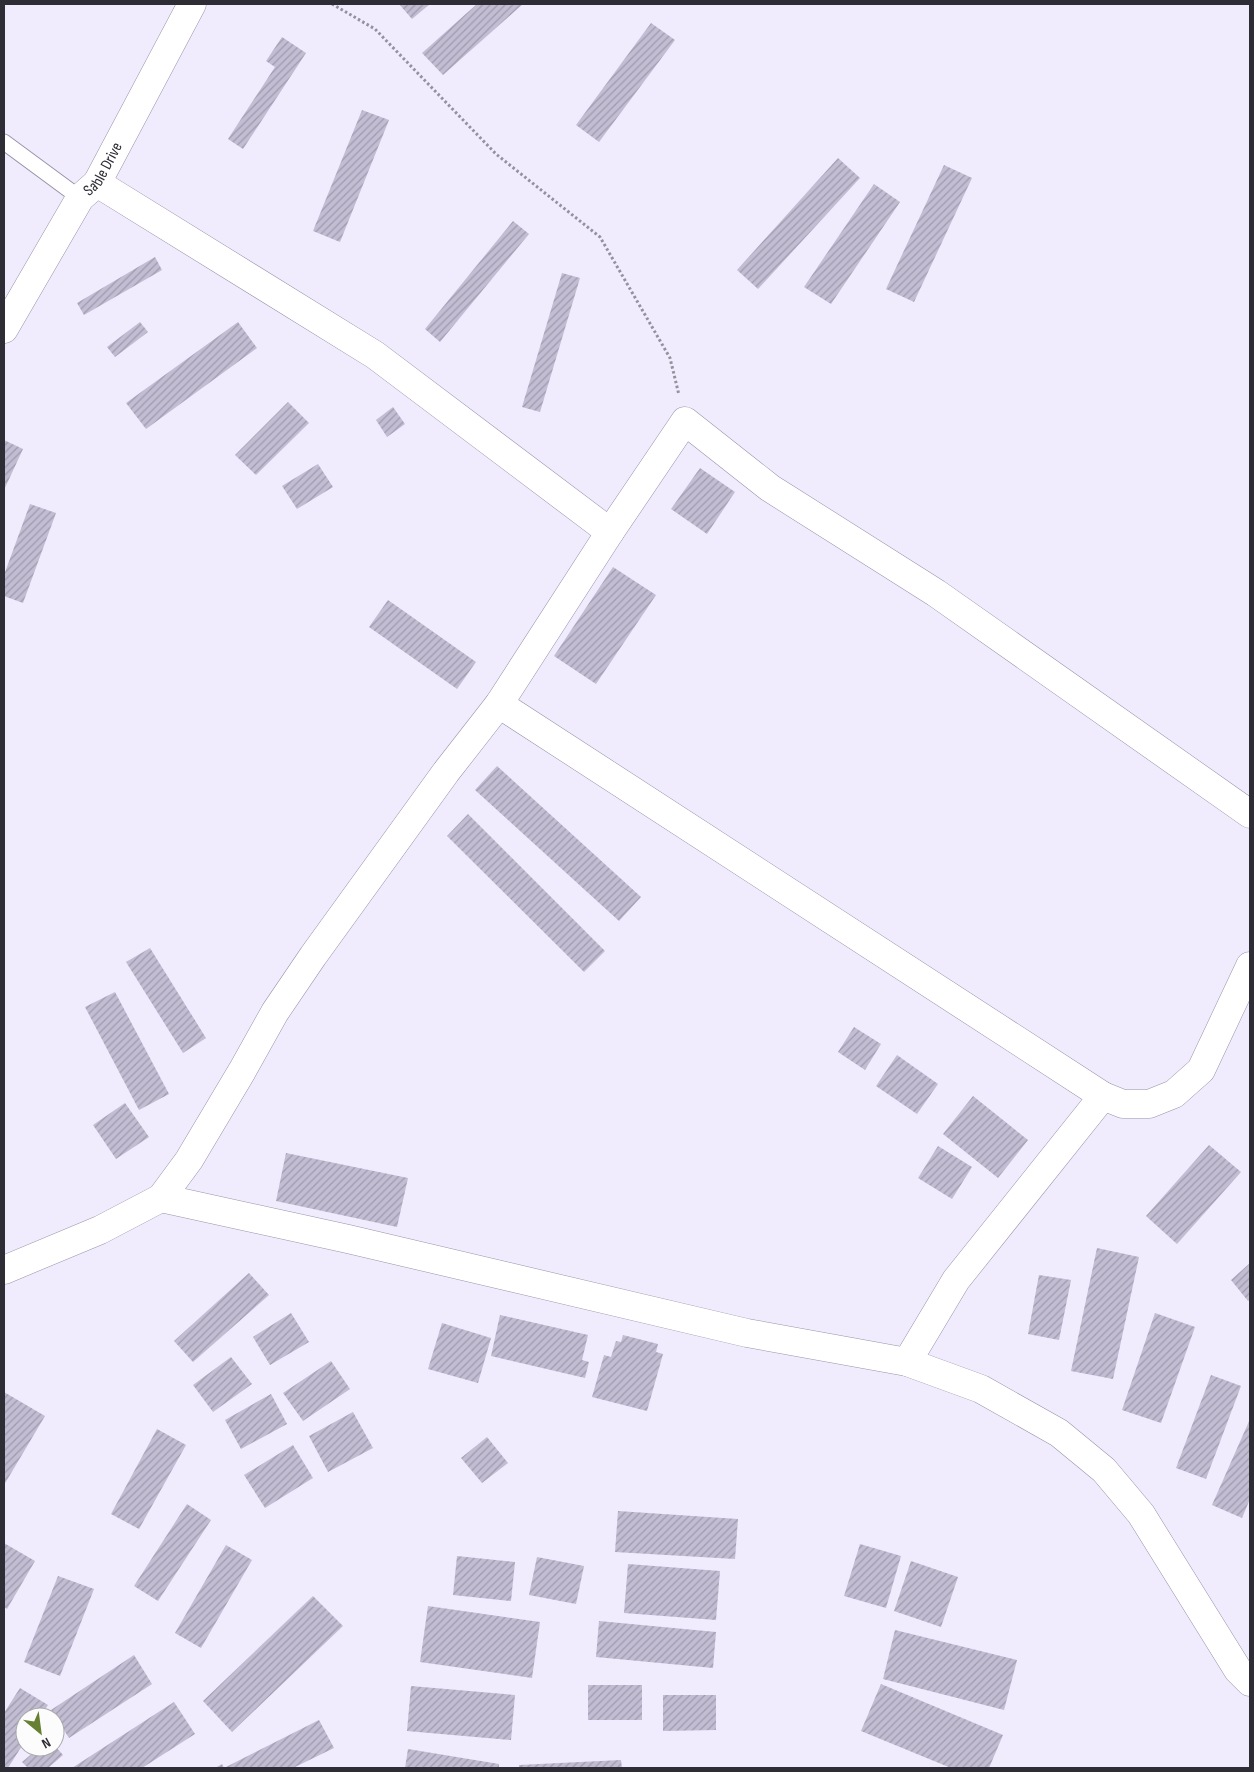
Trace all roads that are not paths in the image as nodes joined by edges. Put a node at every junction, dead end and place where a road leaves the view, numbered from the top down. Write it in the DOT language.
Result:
graph roads {
  1 [pos="192,4"];
  2 [pos="4,142"];
  3 [pos="89,190"];
  4 [pos="4,329"];
  5 [pos="610,532"];
  6 [pos="499,704"];
  7 [pos="1250,814"];
  8 [pos="1250,966"];
  9 [pos="1103,1096"];
  10 [pos="161,1198"];
  11 [pos="4,1270"];
  12 [pos="908,1362"];
  13 [pos="1250,1682"];
  1 -- 3 [label="street, Sable Drive"];
  2 -- 3 [label="lane"];
  3 -- 4 [label="street, Sable Drive"];
  3 -- 5 [label="street"];
  5 -- 6 [label="street"];
  5 -- 7 [label="street"];
  6 -- 9 [label="street"];
  6 -- 10 [label="street"];
  8 -- 9 [label="street"];
  9 -- 12 [label="street"];
  10 -- 11 [label="street"];
  10 -- 12 [label="street"];
  12 -- 13 [label="street"];
}
